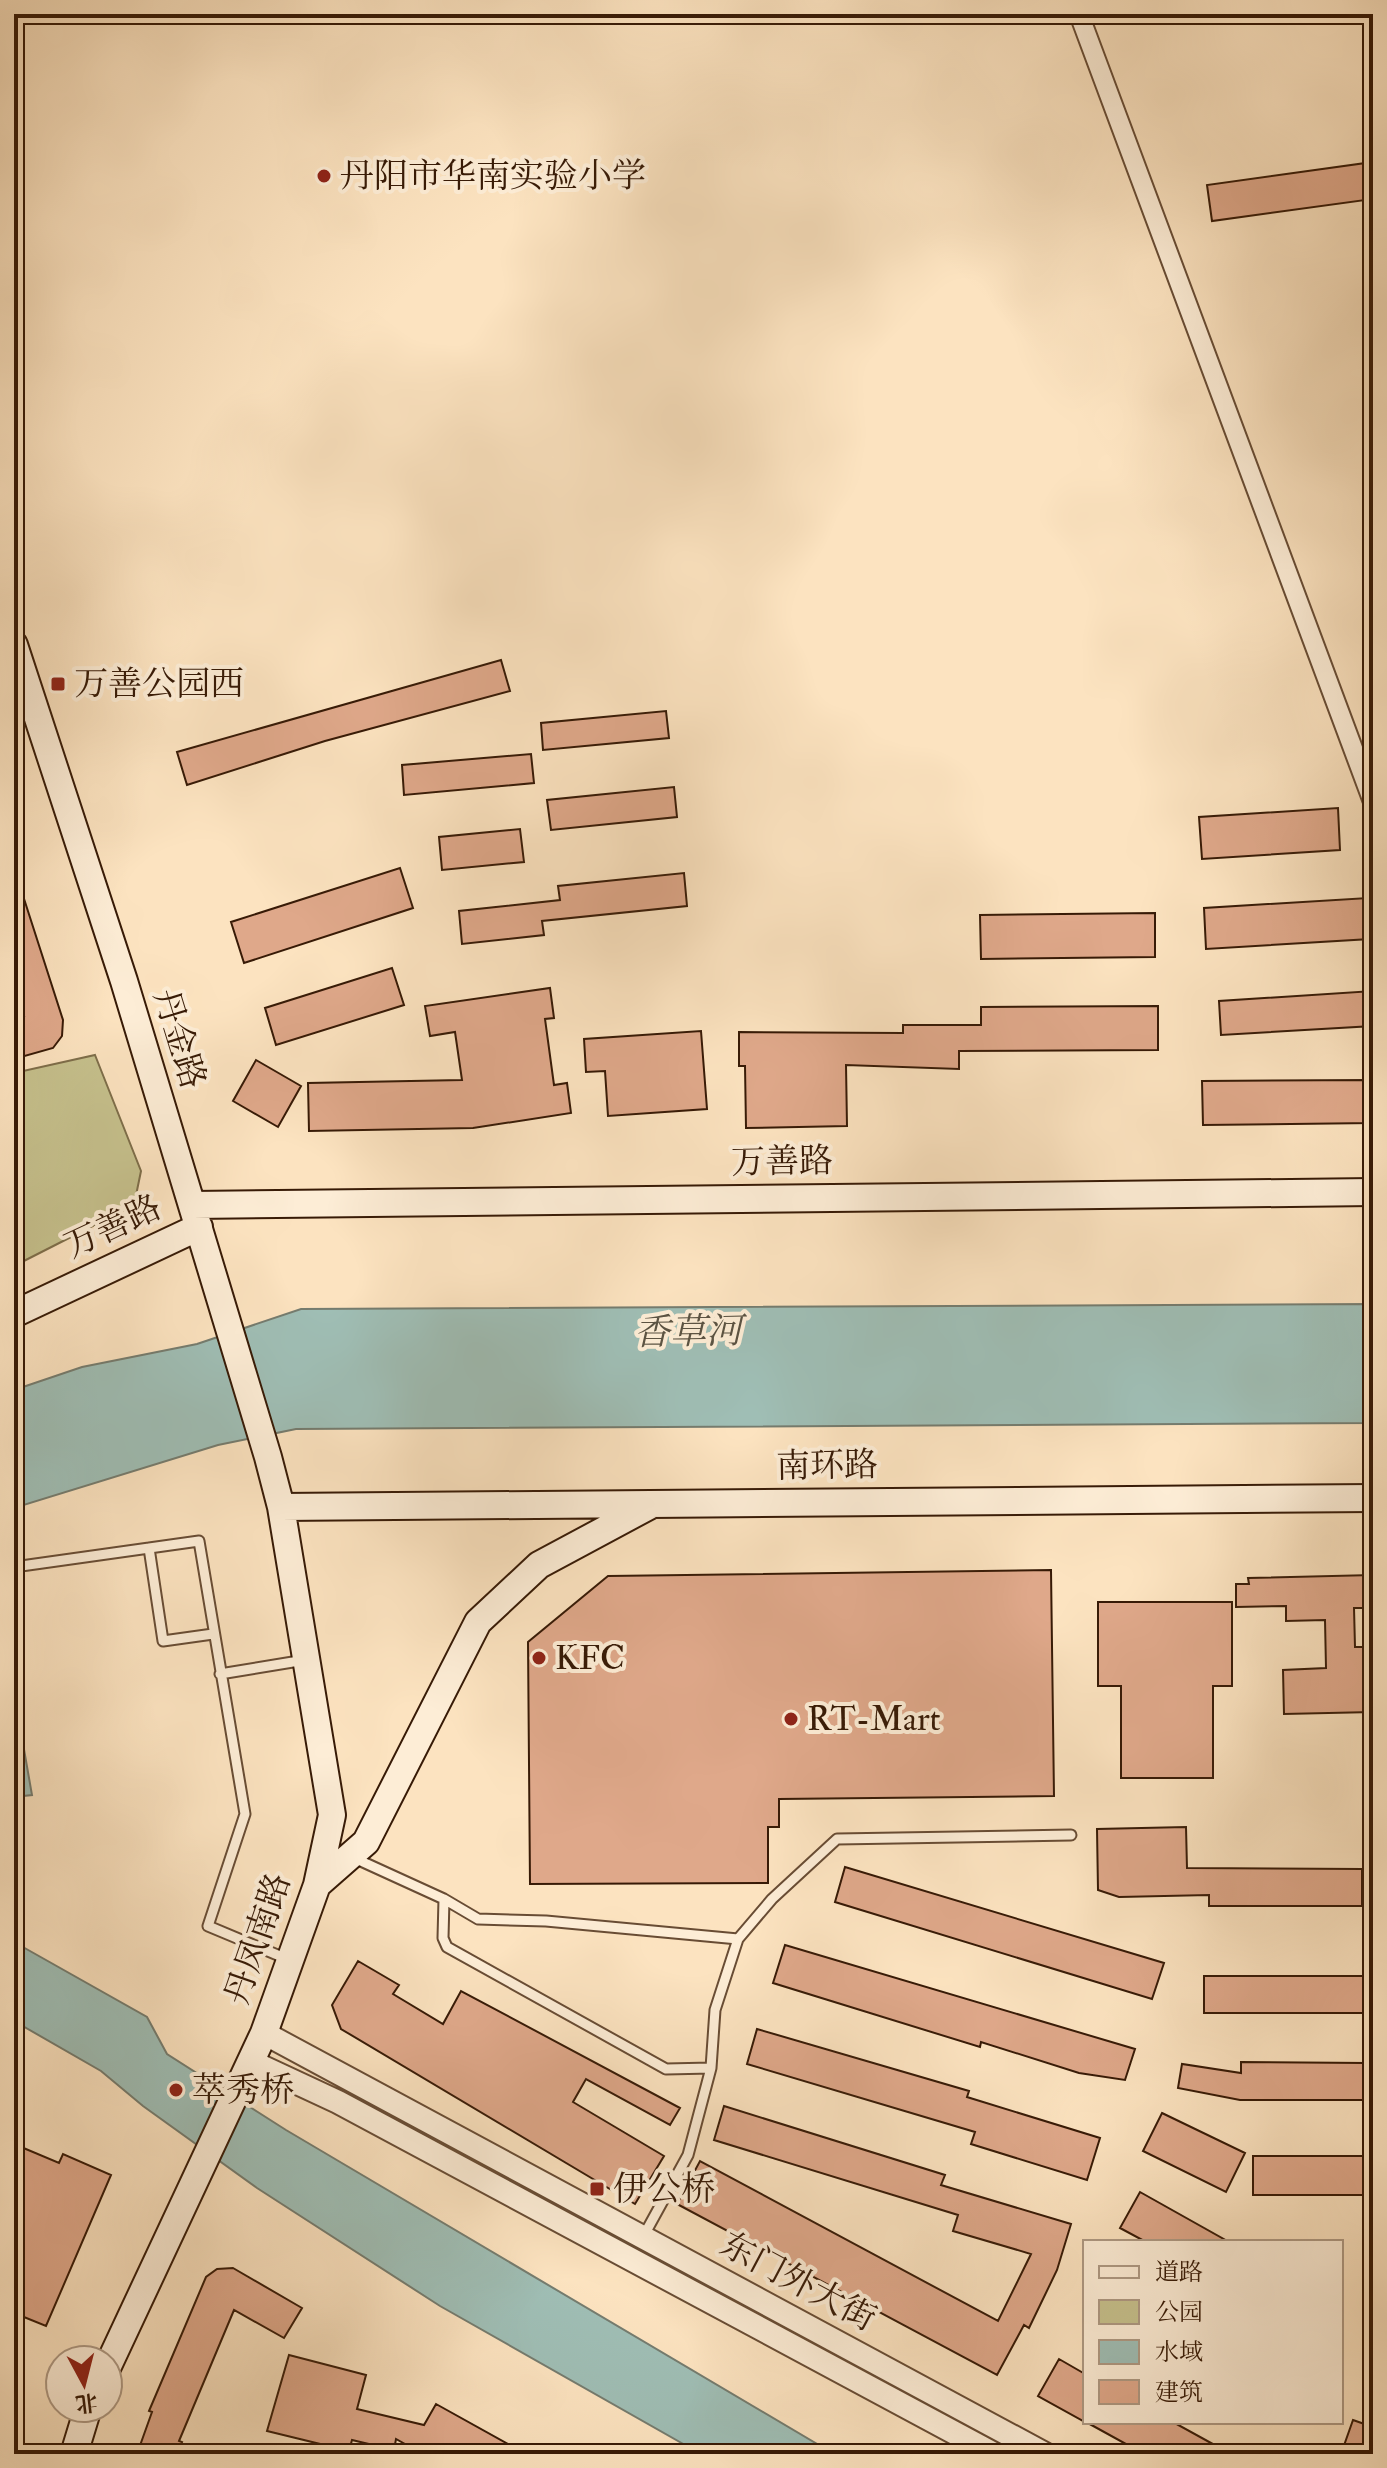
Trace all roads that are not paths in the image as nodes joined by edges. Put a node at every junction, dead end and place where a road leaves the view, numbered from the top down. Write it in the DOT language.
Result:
graph roads {
  1 [pos="1079,14"];
  2 [pos="14,645"];
  3 [pos="1373,802"];
  4 [pos="1373,1192"];
  5 [pos="196,1216"];
  6 [pos="14,1314"];
  7 [pos="1373,1498"];
  8 [pos="653,1504"];
  9 [pos="281,1507"];
  10 [pos="149,1548"];
  11 [pos="14,1567"];
  12 [pos="213,1634"];
  13 [pos="305,1660"];
  14 [pos="220,1674"];
  15 [pos="1071,1835"];
  16 [pos="325,1845"];
  17 [pos="350,1856"];
  18 [pos="317,1885"];
  19 [pos="444,1899"];
  20 [pos="738,1939"];
  21 [pos="290,1960"];
  22 [pos="264,2033"];
  23 [pos="250,2061"];
  24 [pos="711,2068"];
  25 [pos="643,2237"];
  26 [pos="118,2344"];
  27 [pos="83,2424"];
  28 [pos="74,2454"];
  29 [pos="994,2454"];
  30 [pos="1045,2454"];
  1 -- 3 [label="street"];
  2 -- 5 [label="main road, 丹金路"];
  4 -- 5 [label="main road, 万善路"];
  5 -- 6 [label="main road, 万善路"];
  5 -- 9 [label="main road, 丹金路"];
  7 -- 8 [label="main road, 南环路"];
  8 -- 9 [label="main road, 南环路"];
  8 -- 17 [label="main road"];
  9 -- 13 [label="main road, 丹凤南路"];
  10 -- 11 [label="lane"];
  10 -- 12 [label="lane"];
  10 -- 12 [label="lane"];
  12 -- 14 [label="lane"];
  13 -- 14 [label="lane"];
  13 -- 16 [label="main road, 丹凤南路"];
  14 -- 21 [label="lane"];
  15 -- 20 [label="lane"];
  16 -- 17 [label="lane"];
  16 -- 18 [label="main road, 丹凤南路"];
  17 -- 18 [label="main road"];
  17 -- 19 [label="lane"];
  18 -- 21 [label="main road, 丹凤南路"];
  19 -- 20 [label="lane"];
  19 -- 24 [label="lane"];
  20 -- 24 [label="lane"];
  21 -- 22 [label="main road, 丹凤南路"];
  22 -- 23 [label="main road, 丹凤南路"];
  22 -- 25 [label="street, 东门外大街"];
  23 -- 26 [label="main road, 丹凤南路"];
  23 -- 29 [label="street, 东门外大街"];
  24 -- 25 [label="lane"];
  25 -- 30 [label="street, 东门外大街"];
  27 -- 28 [label="main road"];
}
